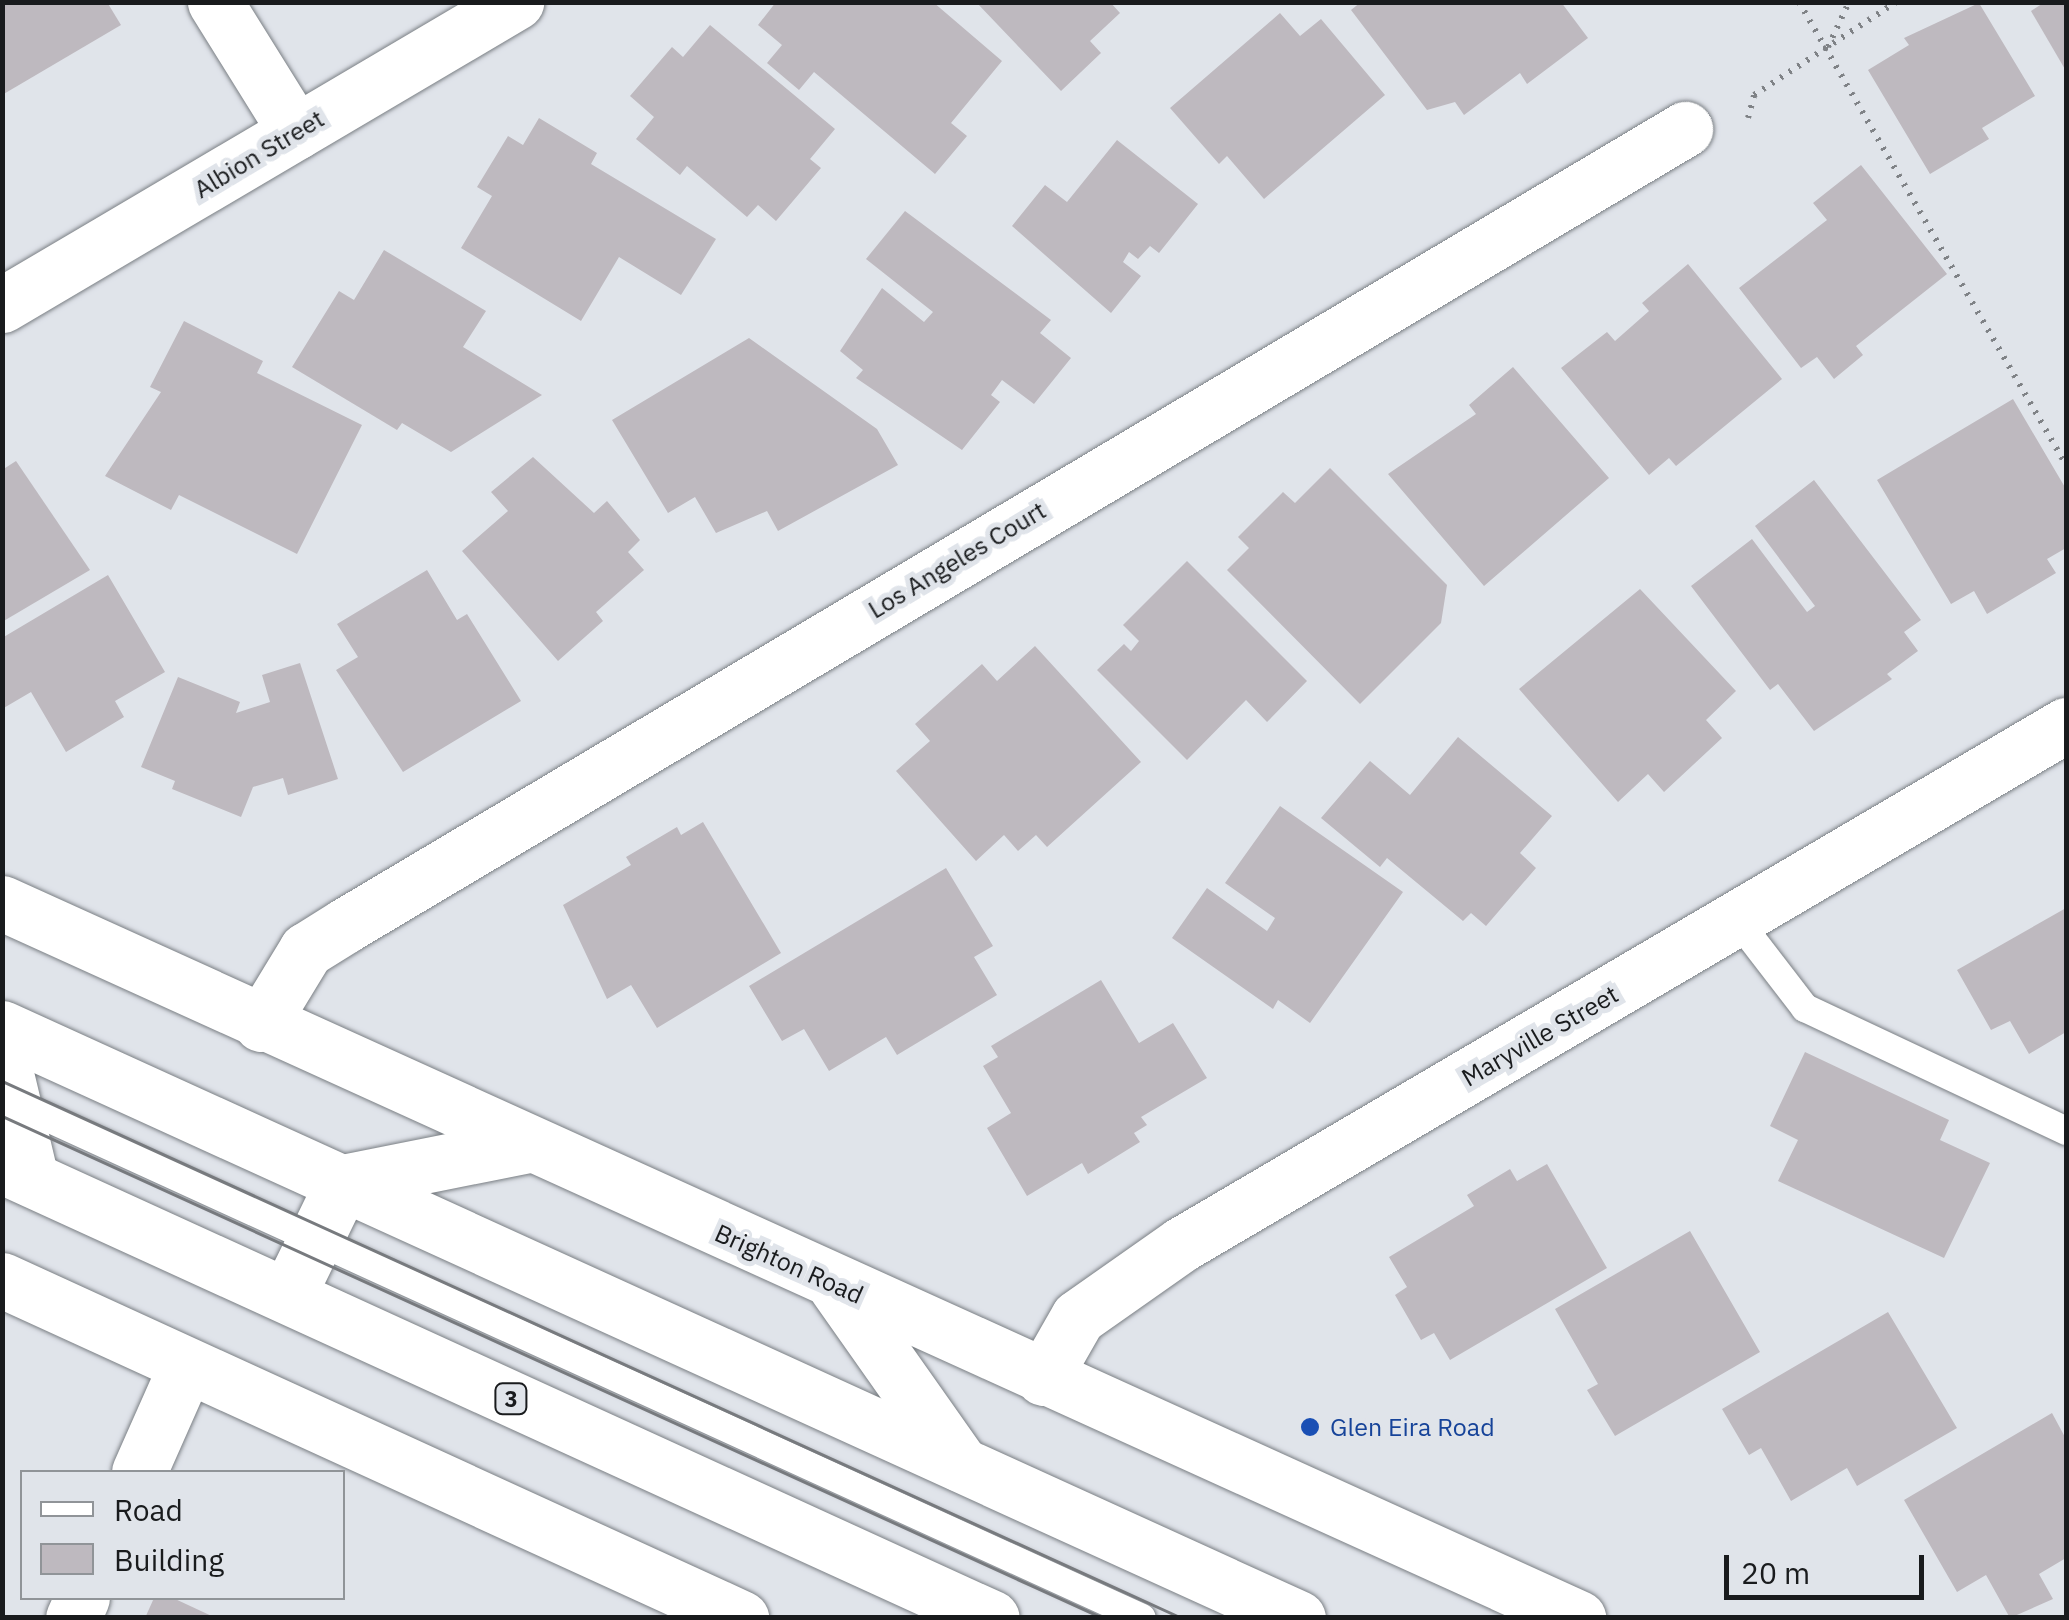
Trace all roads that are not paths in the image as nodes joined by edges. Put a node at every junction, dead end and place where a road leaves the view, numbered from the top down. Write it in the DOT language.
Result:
graph roads {
  1 [pos="216,2"];
  2 [pos="516,2"];
  3 [pos="1685,130"];
  4 [pos="296,132"];
  5 [pos="2,305"];
  6 [pos="2066,726"];
  7 [pos="2,903"];
  8 [pos="1738,921"];
  9 [pos="262,1024"];
  10 [pos="2,1028"];
  11 [pos="6,1085"];
  12 [pos="2066,1131"];
  13 [pos="528,1145"];
  14 [pos="12,1176"];
  15 [pos="343,1182"];
  16 [pos="315,1240"];
  17 [pos="2,1280"];
  18 [pos="834,1284"];
  19 [pos="288,1295"];
  20 [pos="186,1366"];
  21 [pos="1043,1378"];
  22 [pos="961,1464"];
  23 [pos="140,1470"];
  24 [pos="740,1618"];
  25 [pos="992,1618"];
  26 [pos="1142,1618"];
  27 [pos="1298,1618"];
  28 [pos="1578,1618"];
  1 -- 4 [label="main road"];
  2 -- 4 [label="main road, Albion Street"];
  3 -- 9 [label="main road, Los Angeles Court"];
  4 -- 5 [label="main road, Albion Street"];
  6 -- 8 [label="main road, Maryville Street"];
  7 -- 9 [label="main road, Brighton Road"];
  8 -- 12 [label="lane"];
  8 -- 21 [label="main road, Maryville Street"];
  9 -- 13 [label="main road, Brighton Road"];
  10 -- 15 [label="main road"];
  11 -- 14 [label="main road"];
  11 -- 16 [label="lane"];
  13 -- 15 [label="main road"];
  13 -- 18 [label="main road, Brighton Road"];
  14 -- 19 [label="main road, 3"];
  15 -- 16 [label="main road"];
  15 -- 22 [label="main road"];
  16 -- 19 [label="main road"];
  16 -- 26 [label="lane"];
  17 -- 20 [label="main road"];
  18 -- 21 [label="main road, Brighton Road"];
  18 -- 22 [label="main road"];
  19 -- 25 [label="main road, 3"];
  20 -- 23 [label="main road"];
  20 -- 24 [label="main road"];
  21 -- 28 [label="main road, Brighton Road"];
  22 -- 27 [label="main road"];
}
